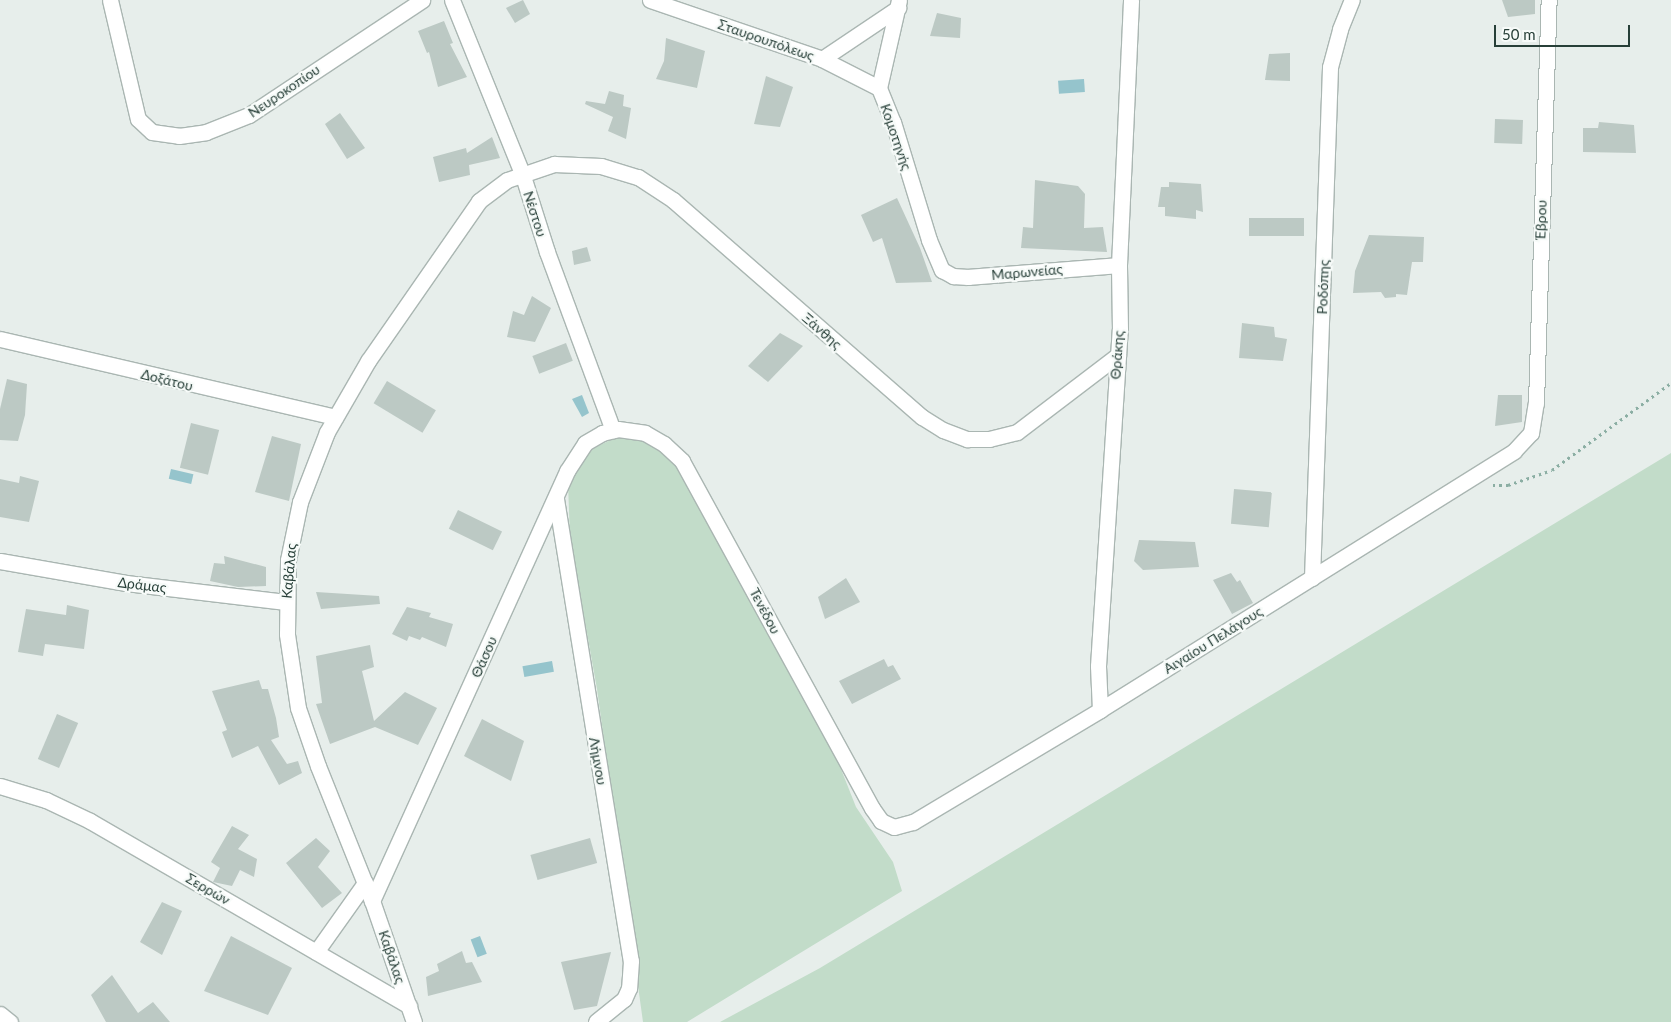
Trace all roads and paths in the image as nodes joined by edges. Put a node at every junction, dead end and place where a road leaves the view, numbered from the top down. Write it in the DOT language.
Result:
graph roads {
  1 [pos="110,0"];
  2 [pos="422,0"];
  3 [pos="452,0"];
  4 [pos="650,0"];
  5 [pos="1131,0"];
  6 [pos="1352,0"];
  7 [pos="1549,0"];
  8 [pos="898,4"];
  9 [pos="822,59"];
  10 [pos="878,88"];
  11 [pos="522,173"];
  12 [pos="939,265"];
  13 [pos="1118,265"];
  14 [pos="0,339"];
  15 [pos="1118,355"];
  16 [pos="1671,383"];
  17 [pos="335,417"];
  18 [pos="612,430"];
  19 [pos="1527,439"];
  20 [pos="1490,484"];
  21 [pos="556,499"];
  22 [pos="0,561"];
  23 [pos="1312,578"];
  24 [pos="286,602"];
  25 [pos="1100,710"];
  26 [pos="0,786"];
  27 [pos="892,827"];
  28 [pos="365,883"];
  29 [pos="372,900"];
  30 [pos="316,952"];
  31 [pos="409,1006"];
  32 [pos="0,1014"];
  33 [pos="601,1019"];
  34 [pos="10,1022"];
  35 [pos="414,1022"];
  1 -- 2 [label="street, Νευροκοπίου"];
  3 -- 11 [label="street, Νέστου"];
  4 -- 9 [label="street, Σταυρουπόλεως"];
  5 -- 13 [label="street, Θράκης"];
  6 -- 23 [label="street, Ροδόπης"];
  7 -- 19 [label="street, Έβρου"];
  8 -- 9 [label="street, Κομοτηνής"];
  8 -- 10 [label="street, Κομοτηνής"];
  9 -- 10 [label="street, Σταυρουπόλεως"];
  10 -- 12 [label="street, Κομοτηνής"];
  11 -- 15 [label="street, Ξάνθης"];
  11 -- 17 [label="street, Καβάλας"];
  11 -- 18 [label="street, Νέστου"];
  12 -- 13 [label="street, Μαρωνείας"];
  13 -- 15 [label="street, Θράκης"];
  14 -- 17 [label="street, Δοξάτου"];
  15 -- 25 [label="street, Θράκης"];
  16 -- 20 [label="path"];
  17 -- 24 [label="street, Καβάλας"];
  18 -- 21 [label="street, Θάσου"];
  18 -- 27 [label="street, Τενέδου"];
  19 -- 23 [label="street, Αιγαίου Πελάγους"];
  21 -- 29 [label="street, Θάσου"];
  21 -- 33 [label="street, Λήμνου"];
  22 -- 24 [label="street, Δράμας"];
  23 -- 25 [label="street, Αιγαίου Πελάγους"];
  24 -- 28 [label="street, Καβάλας"];
  25 -- 27 [label="street, Αιγαίου Πελάγους"];
  26 -- 30 [label="street, Σερρών"];
  28 -- 29 [label="street, Καβάλας"];
  28 -- 30 [label="street"];
  29 -- 31 [label="street, Καβάλας"];
  30 -- 31 [label="street, Σερρών"];
  31 -- 35 [label="street, Καβάλας"];
  32 -- 34 [label="street"];
}
